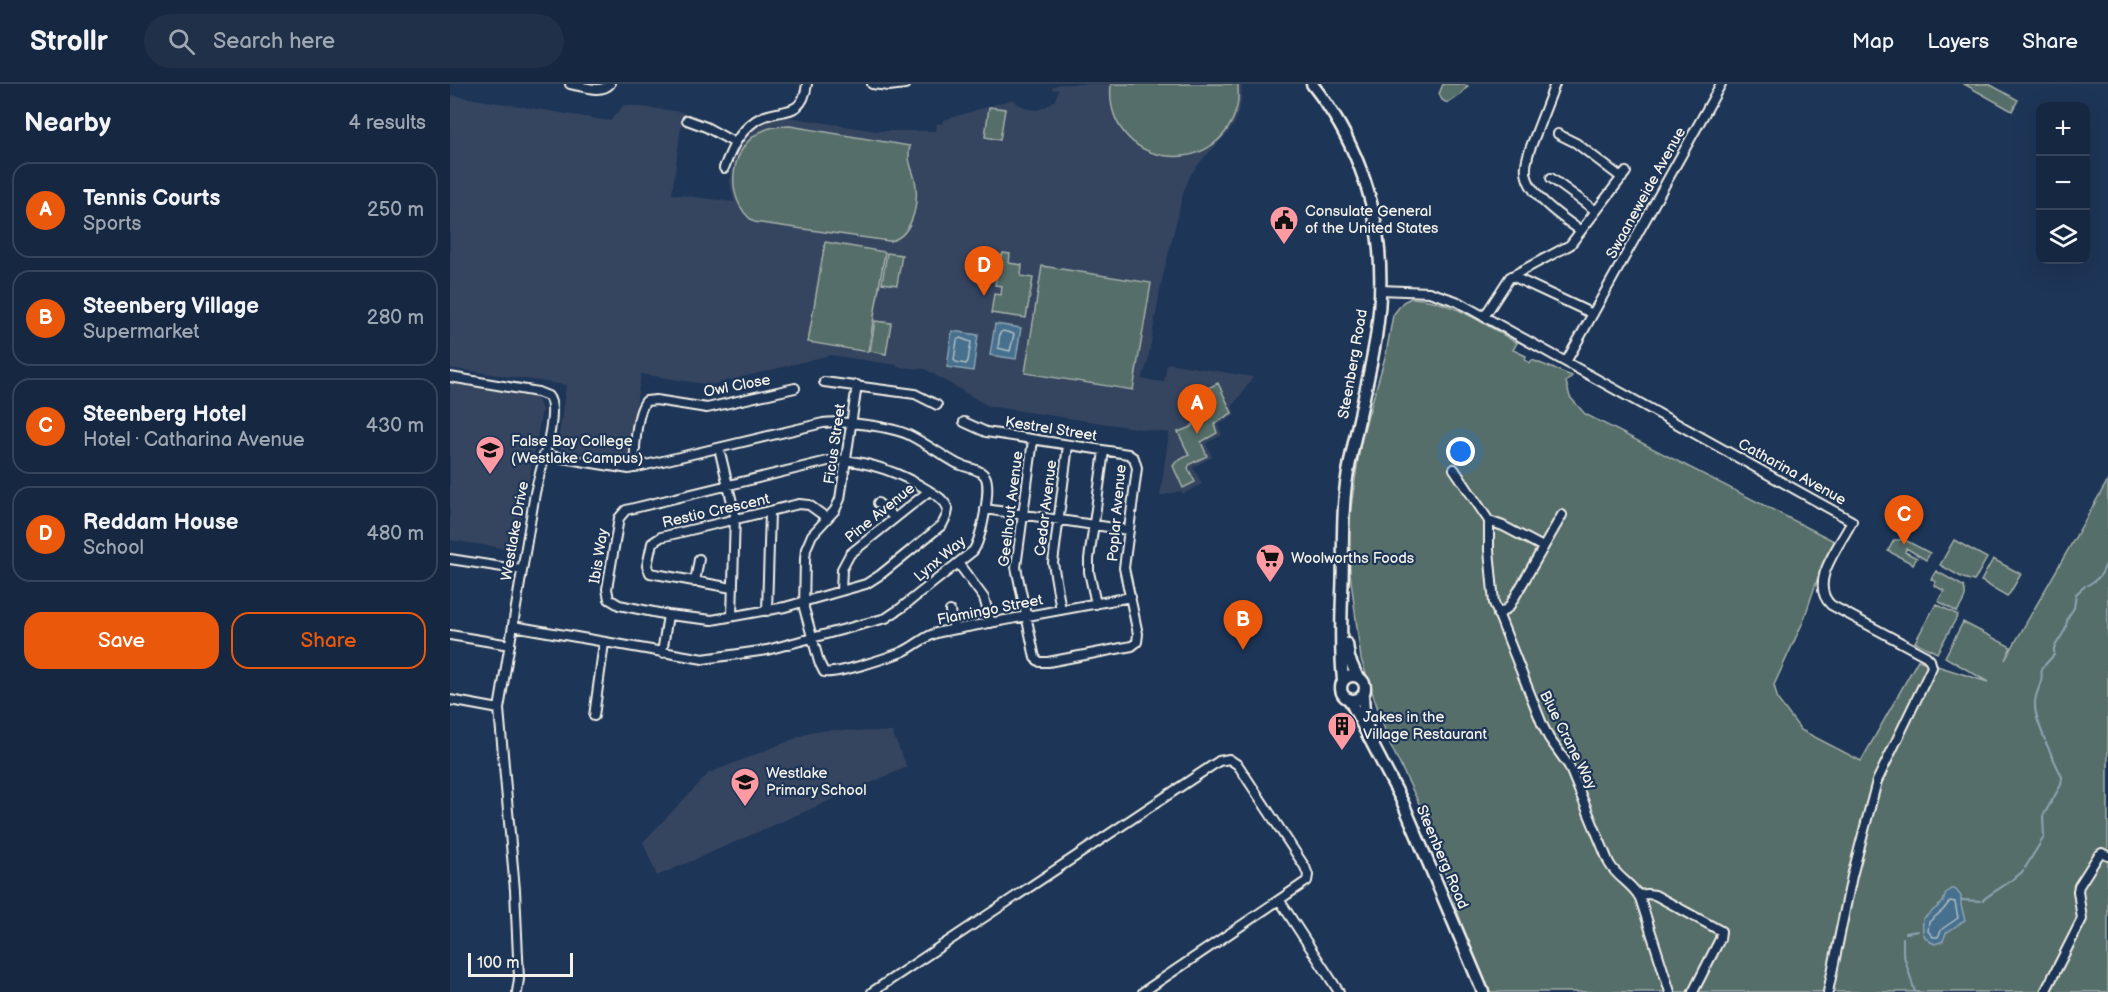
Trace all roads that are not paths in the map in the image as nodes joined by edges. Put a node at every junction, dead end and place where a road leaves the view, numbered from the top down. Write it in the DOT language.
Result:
graph roads {
  1 [pos="570,84"];
  2 [pos="610,84"];
  3 [pos="807,84"];
  4 [pos="872,84"];
  5 [pos="905,84"];
  6 [pos="1312,84"];
  7 [pos="1555,84"];
  8 [pos="1721,84"];
  9 [pos="687,120"];
  10 [pos="1558,134"];
  11 [pos="735,143"];
  12 [pos="724,168"];
  13 [pos="1551,178"];
  14 [pos="1596,211"];
  15 [pos="1581,231"];
  16 [pos="1512,276"];
  17 [pos="1380,290"];
  18 [pos="1593,314"];
  19 [pos="1484,317"];
  20 [pos="1566,362"];
  21 [pos="450,377"];
  22 [pos="824,382"];
  23 [pos="856,385"];
  24 [pos="795,388"];
  25 [pos="937,405"];
  26 [pos="964,422"];
  27 [pos="852,423"];
  28 [pos="1033,440"];
  29 [pos="1068,445"];
  30 [pos="719,448"];
  31 [pos="1104,451"];
  32 [pos="544,455"];
  33 [pos="1134,458"];
  34 [pos="847,460"];
  35 [pos="635,468"];
  36 [pos="1454,469"];
  37 [pos="728,485"];
  38 [pos="929,491"];
  39 [pos="878,503"];
  40 [pos="985,509"];
  41 [pos="770,512"];
  42 [pos="1023,514"];
  43 [pos="1562,515"];
  44 [pos="827,518"];
  45 [pos="895,518"];
  46 [pos="736,520"];
  47 [pos="1058,520"];
  48 [pos="1489,521"];
  49 [pos="1094,526"];
  50 [pos="1128,530"];
  51 [pos="1543,547"];
  52 [pos="450,559"];
  53 [pos="699,559"];
  54 [pos="958,563"];
  55 [pos="522,570"];
  56 [pos="695,582"];
  57 [pos="732,588"];
  58 [pos="841,591"];
  59 [pos="1342,593"];
  60 [pos="1131,597"];
  61 [pos="804,602"];
  62 [pos="1096,604"];
  63 [pos="767,610"];
  64 [pos="1061,610"];
  65 [pos="950,612"];
  66 [pos="668,615"];
  67 [pos="1498,615"];
  68 [pos="732,616"];
  69 [pos="1025,616"];
  70 [pos="991,622"];
  71 [pos="513,626"];
  72 [pos="954,629"];
  73 [pos="450,635"];
  74 [pos="813,639"];
  75 [pos="1137,642"];
  76 [pos="604,643"];
  77 [pos="510,645"];
  78 [pos="662,653"];
  79 [pos="1357,676"];
  80 [pos="1343,680"];
  81 [pos="1363,694"];
  82 [pos="1349,699"];
  83 [pos="450,700"];
  84 [pos="499,709"];
  85 [pos="594,716"];
  86 [pos="1369,736"];
  87 [pos="2108,856"];
  88 [pos="1638,895"];
  89 [pos="1280,901"];
  90 [pos="518,992"];
  91 [pos="872,992"];
  92 [pos="1143,992"];
  93 [pos="1339,992"];
  94 [pos="1483,992"];
  95 [pos="1670,992"];
  96 [pos="1693,992"];
  97 [pos="1828,992"];
  98 [pos="2045,992"];
  1 -- 2 [label="street"];
  3 -- 11 [label="street"];
  4 -- 5 [label="street"];
  6 -- 17 [label="main road, Steenberg Road"];
  7 -- 15 [label="street"];
  8 -- 18 [label="street, Swaaneweide Avenue"];
  9 -- 11 [label="street"];
  10 -- 14 [label="street"];
  11 -- 12 [label="street"];
  13 -- 14 [label="street"];
  14 -- 15 [label="street"];
  15 -- 16 [label="street"];
  16 -- 18 [label="street"];
  16 -- 19 [label="street"];
  17 -- 19 [label="street, Catharina Avenue"];
  17 -- 59 [label="main road, Steenberg Road"];
  18 -- 20 [label="street, Swaaneweide Avenue"];
  19 -- 20 [label="street, Catharina Avenue"];
  20 -- 97 [label="street, Catharina Avenue"];
  21 -- 32 [label="street, Westlake Drive"];
  22 -- 23 [label="street"];
  23 -- 25 [label="street"];
  23 -- 27 [label="street, Ficus Street"];
  24 -- 35 [label="street, Owl Close"];
  26 -- 28 [label="street, Kestrel Street"];
  27 -- 30 [label="street, Lynx Way"];
  27 -- 34 [label="street, Ficus Street"];
  27 -- 40 [label="street, Lynx Way"];
  28 -- 29 [label="street, Kestrel Street"];
  28 -- 42 [label="street, Geelhout Avenue"];
  29 -- 31 [label="street, Kestrel Street"];
  29 -- 47 [label="street, Cedar Avenue"];
  30 -- 35 [label="street, Lynx Way"];
  30 -- 37 [label="street"];
  31 -- 33 [label="street, Kestrel Street"];
  31 -- 49 [label="street"];
  32 -- 35 [label="street, Lynx Way"];
  32 -- 55 [label="street, Westlake Drive"];
  33 -- 50 [label="street, Poplar Avenue"];
  34 -- 37 [label="street, Ibis Way"];
  34 -- 38 [label="street"];
  34 -- 44 [label="street, Ficus Street"];
  36 -- 48 [label="street"];
  37 -- 46 [label="street"];
  37 -- 66 [label="street, Ibis Way"];
  38 -- 45 [label="street, Pine Avenue"];
  38 -- 58 [label="street, Ibis Way"];
  39 -- 45 [label="street"];
  40 -- 42 [label="street"];
  40 -- 54 [label="street, Lynx Way"];
  41 -- 44 [label="street, Restio Crescent"];
  41 -- 46 [label="street, Restio Crescent"];
  41 -- 63 [label="street"];
  42 -- 47 [label="street"];
  42 -- 69 [label="street, Geelhout Avenue"];
  43 -- 51 [label="street"];
  44 -- 61 [label="street, Ficus Street"];
  45 -- 58 [label="street, Pine Avenue"];
  46 -- 56 [label="street, Restio Crescent"];
  46 -- 57 [label="street"];
  47 -- 49 [label="street"];
  47 -- 64 [label="street, Cedar Avenue"];
  48 -- 51 [label="street"];
  48 -- 67 [label="street, Blue Crane Way"];
  49 -- 50 [label="street"];
  49 -- 62 [label="street"];
  50 -- 60 [label="street, Poplar Avenue"];
  51 -- 67 [label="street"];
  52 -- 55 [label="street"];
  53 -- 56 [label="street"];
  54 -- 70 [label="street"];
  54 -- 74 [label="street, Lynx Way"];
  55 -- 71 [label="street, Westlake Drive"];
  56 -- 57 [label="street, Restio Crescent"];
  57 -- 68 [label="street"];
  58 -- 61 [label="street, Ibis Way"];
  59 -- 79 [label="main road, Steenberg Road"];
  59 -- 80 [label="main road, Steenberg Road"];
  60 -- 62 [label="street, Flamingo Street"];
  60 -- 75 [label="street, Poplar Avenue"];
  61 -- 63 [label="street, Ibis Way"];
  61 -- 74 [label="street, Ficus Street"];
  62 -- 64 [label="street, Flamingo Street"];
  63 -- 68 [label="street, Ibis Way"];
  64 -- 69 [label="street, Flamingo Street"];
  65 -- 72 [label="street"];
  66 -- 68 [label="street, Ibis Way"];
  66 -- 78 [label="street"];
  67 -- 88 [label="street, Blue Crane Way"];
  69 -- 70 [label="street, Flamingo Street"];
  69 -- 75 [label="street, Geelhout Avenue"];
  70 -- 72 [label="street, Flamingo Street"];
  71 -- 76 [label="street, Lynx Way"];
  71 -- 77 [label="street, Westlake Drive"];
  72 -- 74 [label="street, Flamingo Street"];
  73 -- 77 [label="street"];
  74 -- 78 [label="street, Lynx Way"];
  76 -- 78 [label="street, Lynx Way"];
  76 -- 85 [label="street"];
  77 -- 84 [label="street, Westlake Drive"];
  79 -- 80 [label="main road"];
  79 -- 81 [label="main road"];
  80 -- 82 [label="main road"];
  81 -- 82 [label="main road"];
  81 -- 86 [label="main road, Steenberg Road"];
  82 -- 86 [label="main road, Steenberg Road"];
  83 -- 84 [label="street"];
  84 -- 90 [label="street, Westlake Drive"];
  86 -- 94 [label="main road, Steenberg Road"];
  87 -- 98 [label="street"];
  88 -- 95 [label="street, Blue Crane Way"];
  88 -- 96 [label="street"];
  89 -- 91 [label="street"];
  89 -- 92 [label="street"];
  89 -- 93 [label="street"];
}
